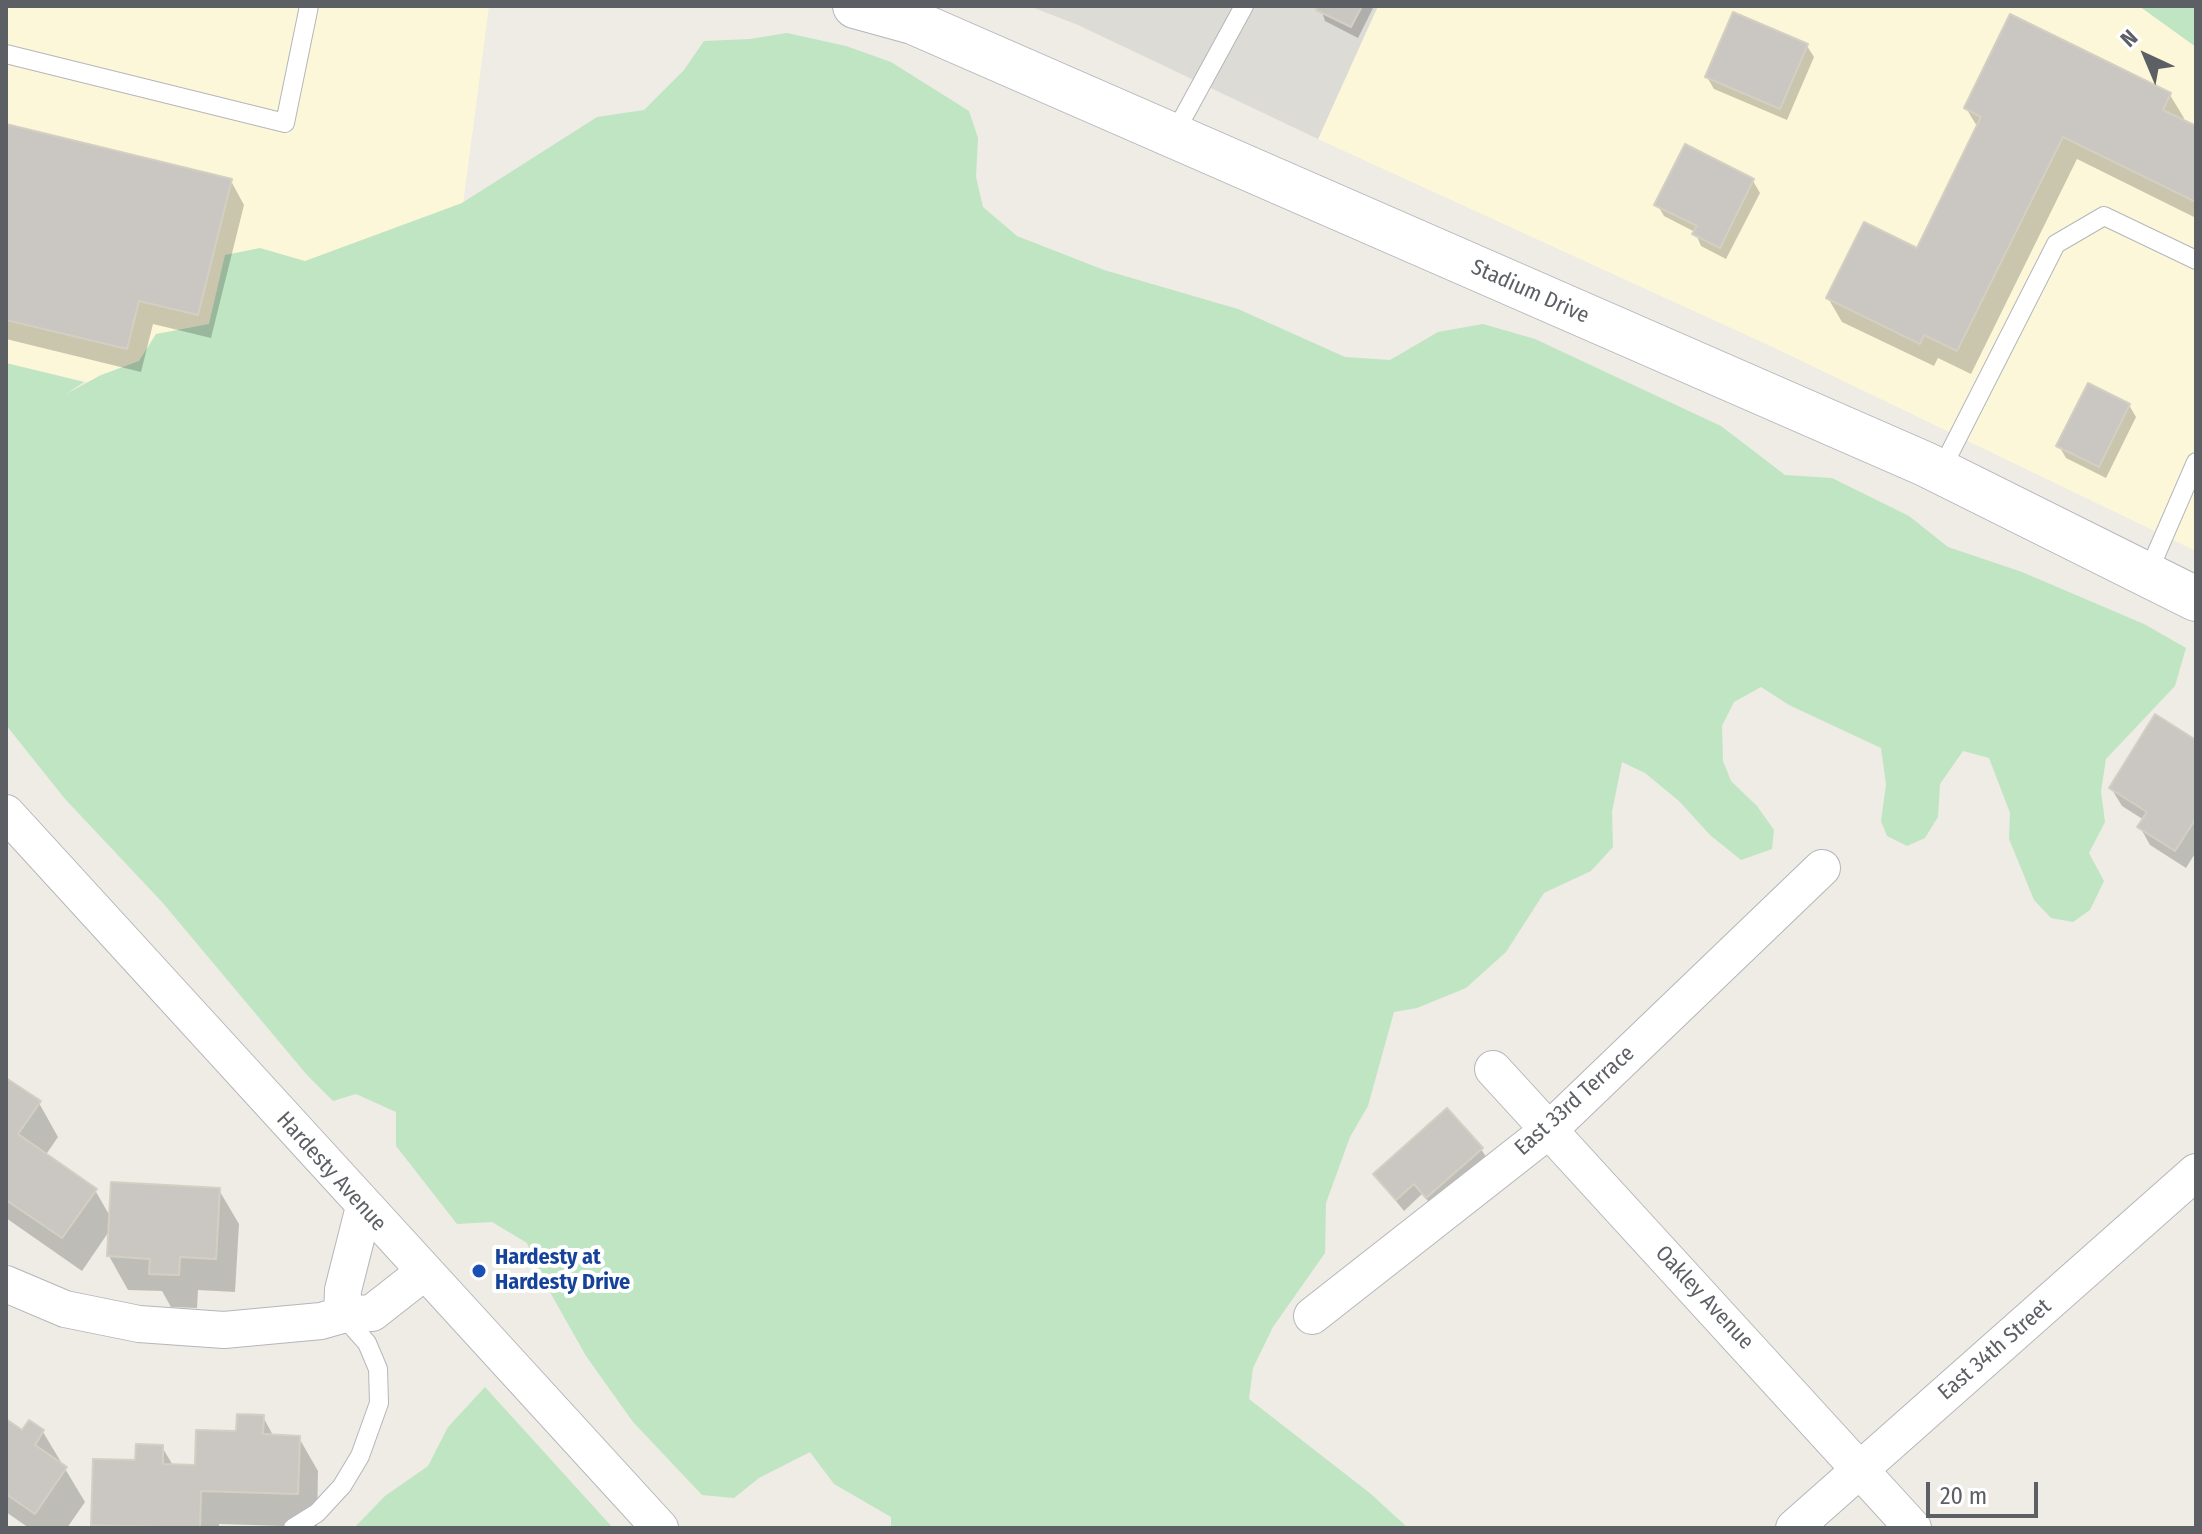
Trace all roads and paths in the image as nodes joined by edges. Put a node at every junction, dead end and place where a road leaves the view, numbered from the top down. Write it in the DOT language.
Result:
graph roads {
  1 [pos="309,6"];
  2 [pos="855,6"];
  3 [pos="1244,6"];
  4 [pos="6,54"];
  5 [pos="1173,136"];
  6 [pos="2196,260"];
  7 [pos="2196,462"];
  8 [pos="1940,472"];
  9 [pos="2147,575"];
  10 [pos="2196,599"];
  11 [pos="6,813"];
  12 [pos="1822,868"];
  13 [pos="1493,1069"];
  14 [pos="1549,1130"];
  15 [pos="2196,1172"];
  16 [pos="2196,1195"];
  17 [pos="364,1207"];
  18 [pos="2154,1209"];
  19 [pos="423,1273"];
  20 [pos="6,1284"];
  21 [pos="342,1315"];
  22 [pos="1312,1316"];
  23 [pos="1860,1469"];
  24 [pos="293,1528"];
  25 [pos="660,1528"];
  26 [pos="1794,1528"];
  27 [pos="1913,1528"];
  1 -- 4 [label="lane"];
  2 -- 5 [label="main road, Stadium Drive"];
  3 -- 5 [label="lane"];
  5 -- 8 [label="main road, Stadium Drive"];
  6 -- 8 [label="lane"];
  7 -- 9 [label="lane"];
  8 -- 9 [label="main road, Stadium Drive"];
  9 -- 10 [label="main road, Stadium Drive"];
  11 -- 17 [label="street, Hardesty Avenue"];
  12 -- 14 [label="street, East 33rd Terrace"];
  13 -- 14 [label="street, Oakley Avenue"];
  14 -- 22 [label="street, East 33rd Terrace"];
  14 -- 23 [label="street, Oakley Avenue"];
  15 -- 18 [label="street, East 34th Street"];
  16 -- 18 [label="street"];
  17 -- 19 [label="street, Hardesty Avenue"];
  17 -- 21 [label="street"];
  18 -- 23 [label="street, East 34th Street"];
  19 -- 21 [label="street"];
  19 -- 25 [label="street, Hardesty Avenue"];
  20 -- 21 [label="street"];
  21 -- 24 [label="lane"];
  23 -- 26 [label="street, East 34th Street"];
  23 -- 27 [label="street, Oakley Avenue"];
}
